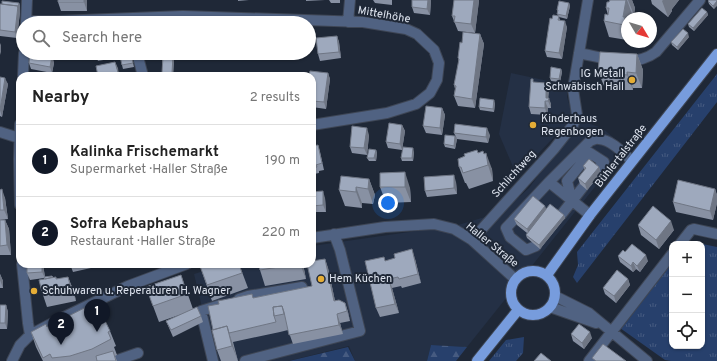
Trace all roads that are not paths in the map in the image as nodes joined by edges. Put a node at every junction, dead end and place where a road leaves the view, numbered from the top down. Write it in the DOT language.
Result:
graph roads {
  1 [pos="27,0"];
  2 [pos="350,0"];
  3 [pos="588,0"];
  4 [pos="700,0"];
  5 [pos="26,16"];
  6 [pos="316,21"];
  7 [pos="348,22"];
  8 [pos="579,52"];
  9 [pos="717,54"];
  10 [pos="24,60"];
  11 [pos="139,60"];
  12 [pos="23,72"];
  13 [pos="141,72"];
  14 [pos="316,124"];
  15 [pos="0,132"];
  16 [pos="16,137"];
  17 [pos="632,161"];
  18 [pos="597,170"];
  19 [pos="549,182"];
  20 [pos="584,187"];
  21 [pos="572,201"];
  22 [pos="560,215"];
  23 [pos="590,215"];
  24 [pos="334,234"];
  25 [pos="717,234"];
  26 [pos="316,237"];
  27 [pos="472,240"];
  28 [pos="682,241"];
  29 [pos="536,246"];
  30 [pos="669,258"];
  31 [pos="22,268"];
  32 [pos="176,268"];
  33 [pos="547,275"];
  34 [pos="515,279"];
  35 [pos="302,287"];
  36 [pos="555,296"];
  37 [pos="550,307"];
  38 [pos="518,310"];
  39 [pos="612,332"];
  40 [pos="30,335"];
  41 [pos="138,353"];
  42 [pos="12,361"];
  43 [pos="115,361"];
  44 [pos="213,361"];
  45 [pos="245,361"];
  46 [pos="477,361"];
  47 [pos="589,361"];
  48 [pos="648,361"];
  1 -- 5 [label="street"];
  2 -- 7 [label="street"];
  3 -- 8 [label="street, Schlichtweg"];
  4 -- 8 [label="street"];
  6 -- 7 [label="street, Mittelhöhe"];
  7 -- 14 [label="street, Mittelhöhe"];
  8 -- 27 [label="street, Schlichtweg"];
  9 -- 17 [label="main road, Bühlertalstraße"];
  10 -- 12 [label="street"];
  11 -- 13 [label="street"];
  15 -- 16 [label="street"];
  17 -- 19 [label="street"];
  17 -- 23 [label="main road, Bühlertalstraße"];
  18 -- 21 [label="street"];
  19 -- 21 [label="street"];
  19 -- 29 [label="street"];
  20 -- 21 [label="street"];
  21 -- 22 [label="street"];
  21 -- 23 [label="street"];
  23 -- 33 [label="main road, Bühlertalstraße"];
  24 -- 26 [label="street, Haller Straße"];
  24 -- 27 [label="street, Haller Straße"];
  24 -- 45 [label="street"];
  25 -- 28 [label="street"];
  27 -- 34 [label="street, Haller Straße"];
  30 -- 39 [label="street"];
  31 -- 40 [label="street"];
  32 -- 40 [label="street"];
  33 -- 34 [label="main road"];
  33 -- 36 [label="main road"];
  34 -- 38 [label="main road"];
  35 -- 44 [label="street"];
  36 -- 37 [label="main road"];
  36 -- 39 [label="street"];
  37 -- 38 [label="main road"];
  37 -- 39 [label="street"];
  38 -- 46 [label="main road"];
  39 -- 47 [label="street"];
  39 -- 48 [label="street"];
  40 -- 42 [label="street"];
  41 -- 43 [label="street"];
}
